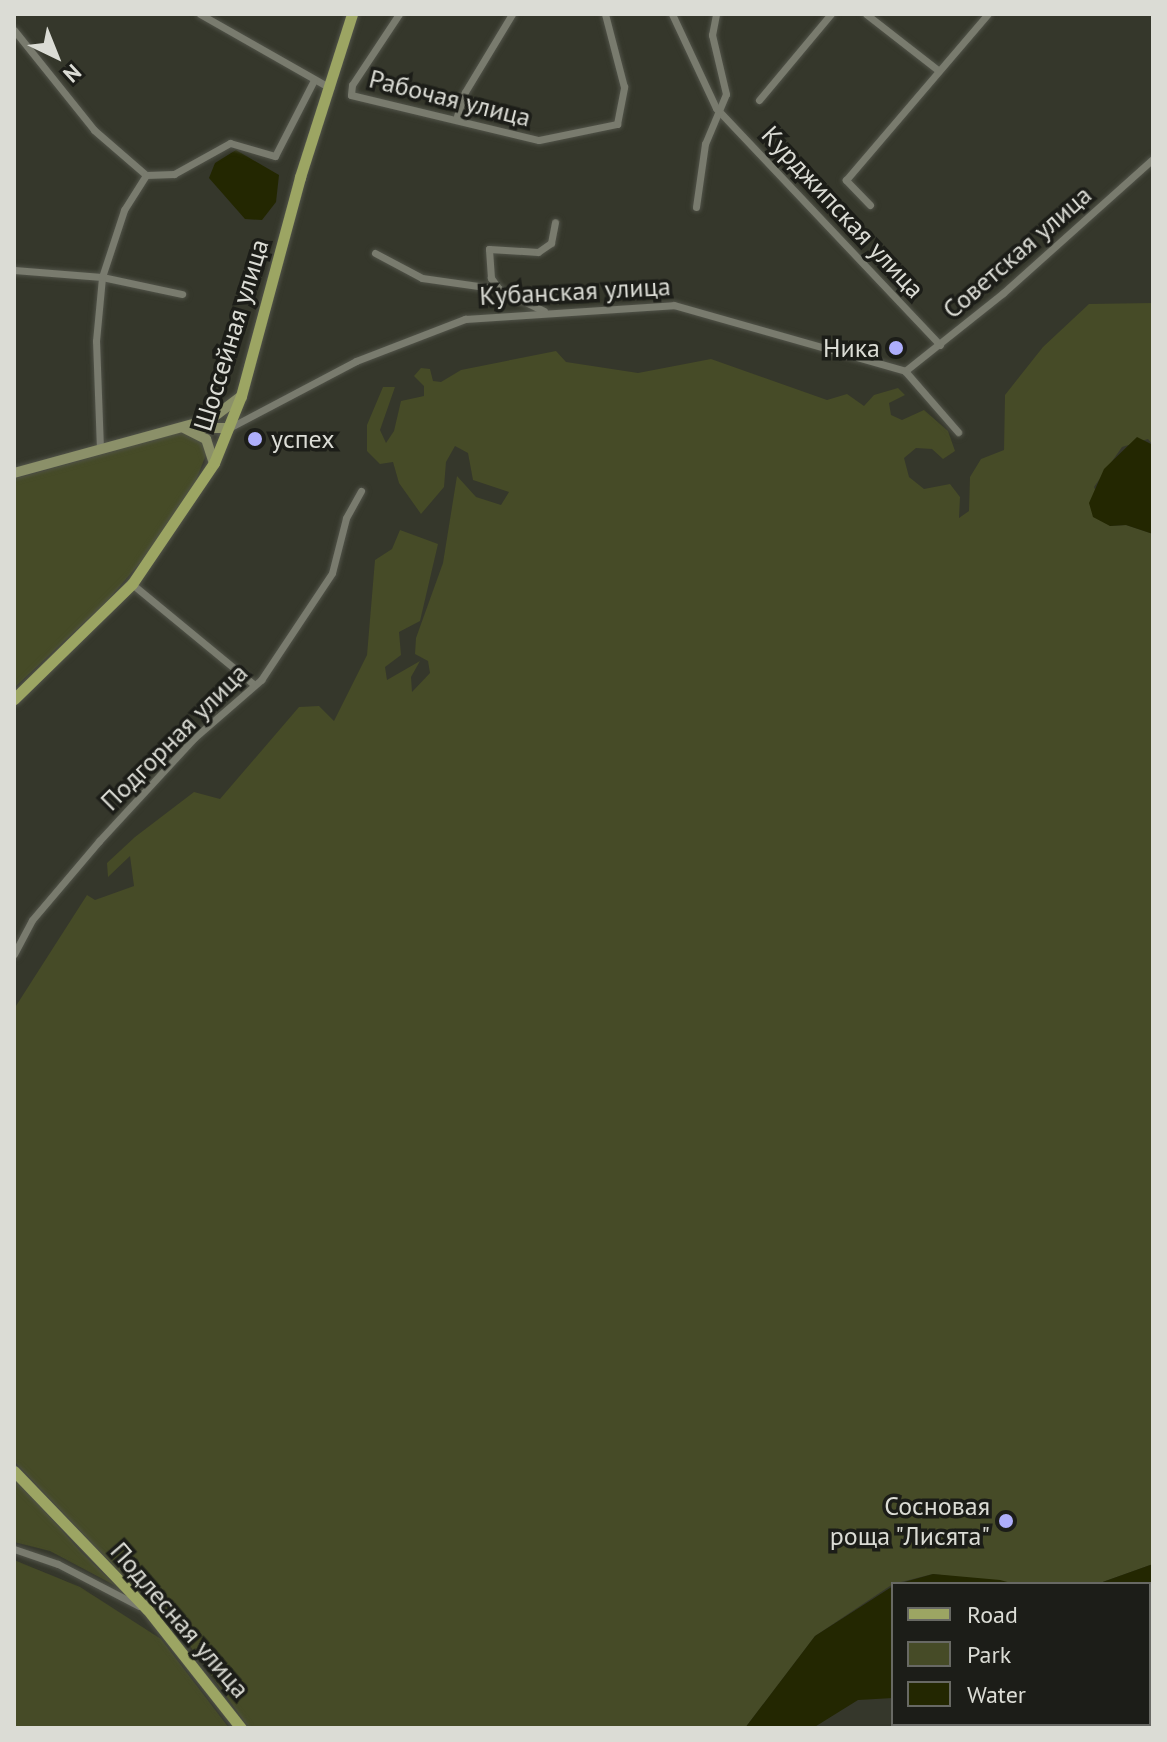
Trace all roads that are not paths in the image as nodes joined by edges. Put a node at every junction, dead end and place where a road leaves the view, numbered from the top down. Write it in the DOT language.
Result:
graph roads {
  1 [pos="200,14"];
  2 [pos="352,14"];
  3 [pos="399,14"];
  4 [pos="512,14"];
  5 [pos="605,14"];
  6 [pos="672,14"];
  7 [pos="716,14"];
  8 [pos="831,14"];
  9 [pos="866,14"];
  10 [pos="988,14"];
  11 [pos="212,18"];
  12 [pos="14,30"];
  13 [pos="938,70"];
  14 [pos="314,80"];
  15 [pos="330,88"];
  16 [pos="759,100"];
  17 [pos="716,108"];
  18 [pos="457,116"];
  19 [pos="1153,159"];
  20 [pos="146,175"];
  21 [pos="870,205"];
  22 [pos="696,207"];
  23 [pos="555,222"];
  24 [pos="375,253"];
  25 [pos="14,270"];
  26 [pos="102,277"];
  27 [pos="499,289"];
  28 [pos="182,294"];
  29 [pos="546,312"];
  30 [pos="940,345"];
  31 [pos="905,371"];
  32 [pos="241,396"];
  33 [pos="182,428"];
  34 [pos="229,428"];
  35 [pos="958,432"];
  36 [pos="100,449"];
  37 [pos="214,463"];
  38 [pos="14,473"];
  39 [pos="361,491"];
  40 [pos="132,584"];
  41 [pos="252,683"];
  42 [pos="14,699"];
  43 [pos="14,954"];
  44 [pos="14,1471"];
  45 [pos="14,1549"];
  46 [pos="147,1609"];
  47 [pos="241,1728"];
  1 -- 11 [label="street, Рабочая улица"];
  2 -- 15 [label="main road, Шоссейная улица"];
  3 -- 18 [label="street, Рабочая улица"];
  4 -- 18 [label="street"];
  5 -- 18 [label="street, Рабочая улица"];
  6 -- 17 [label="street, Курджипская улица"];
  7 -- 17 [label="street"];
  8 -- 16 [label="street"];
  9 -- 13 [label="street"];
  10 -- 13 [label="street"];
  11 -- 14 [label="street, Рабочая улица"];
  12 -- 20 [label="street"];
  13 -- 21 [label="street"];
  14 -- 15 [label="street, Рабочая улица"];
  14 -- 20 [label="street"];
  15 -- 32 [label="main road, Шоссейная улица"];
  17 -- 22 [label="street"];
  17 -- 30 [label="street, Курджипская улица"];
  19 -- 30 [label="street, Советская улица"];
  20 -- 26 [label="street"];
  23 -- 27 [label="street"];
  24 -- 27 [label="street"];
  25 -- 26 [label="street"];
  26 -- 28 [label="street"];
  26 -- 36 [label="street"];
  27 -- 29 [label="street"];
  29 -- 31 [label="street, Кубанская улица"];
  29 -- 34 [label="street, Кубанская улица"];
  30 -- 31 [label="street, Советская улица"];
  31 -- 35 [label="street"];
  32 -- 33 [label="main road"];
  32 -- 34 [label="main road, Шоссейная улица"];
  33 -- 34 [label="main road"];
  33 -- 36 [label="main road"];
  33 -- 37 [label="main road"];
  34 -- 37 [label="main road, Шоссейная улица"];
  36 -- 38 [label="main road"];
  37 -- 40 [label="main road, Шоссейная улица"];
  39 -- 41 [label="street, Подгорная улица"];
  40 -- 41 [label="street"];
  40 -- 42 [label="main road, Шоссейная улица"];
  41 -- 43 [label="street, Подгорная улица"];
  44 -- 46 [label="main road, Подлесная улица"];
  45 -- 46 [label="street"];
  46 -- 47 [label="main road, Подлесная улица"];
}
